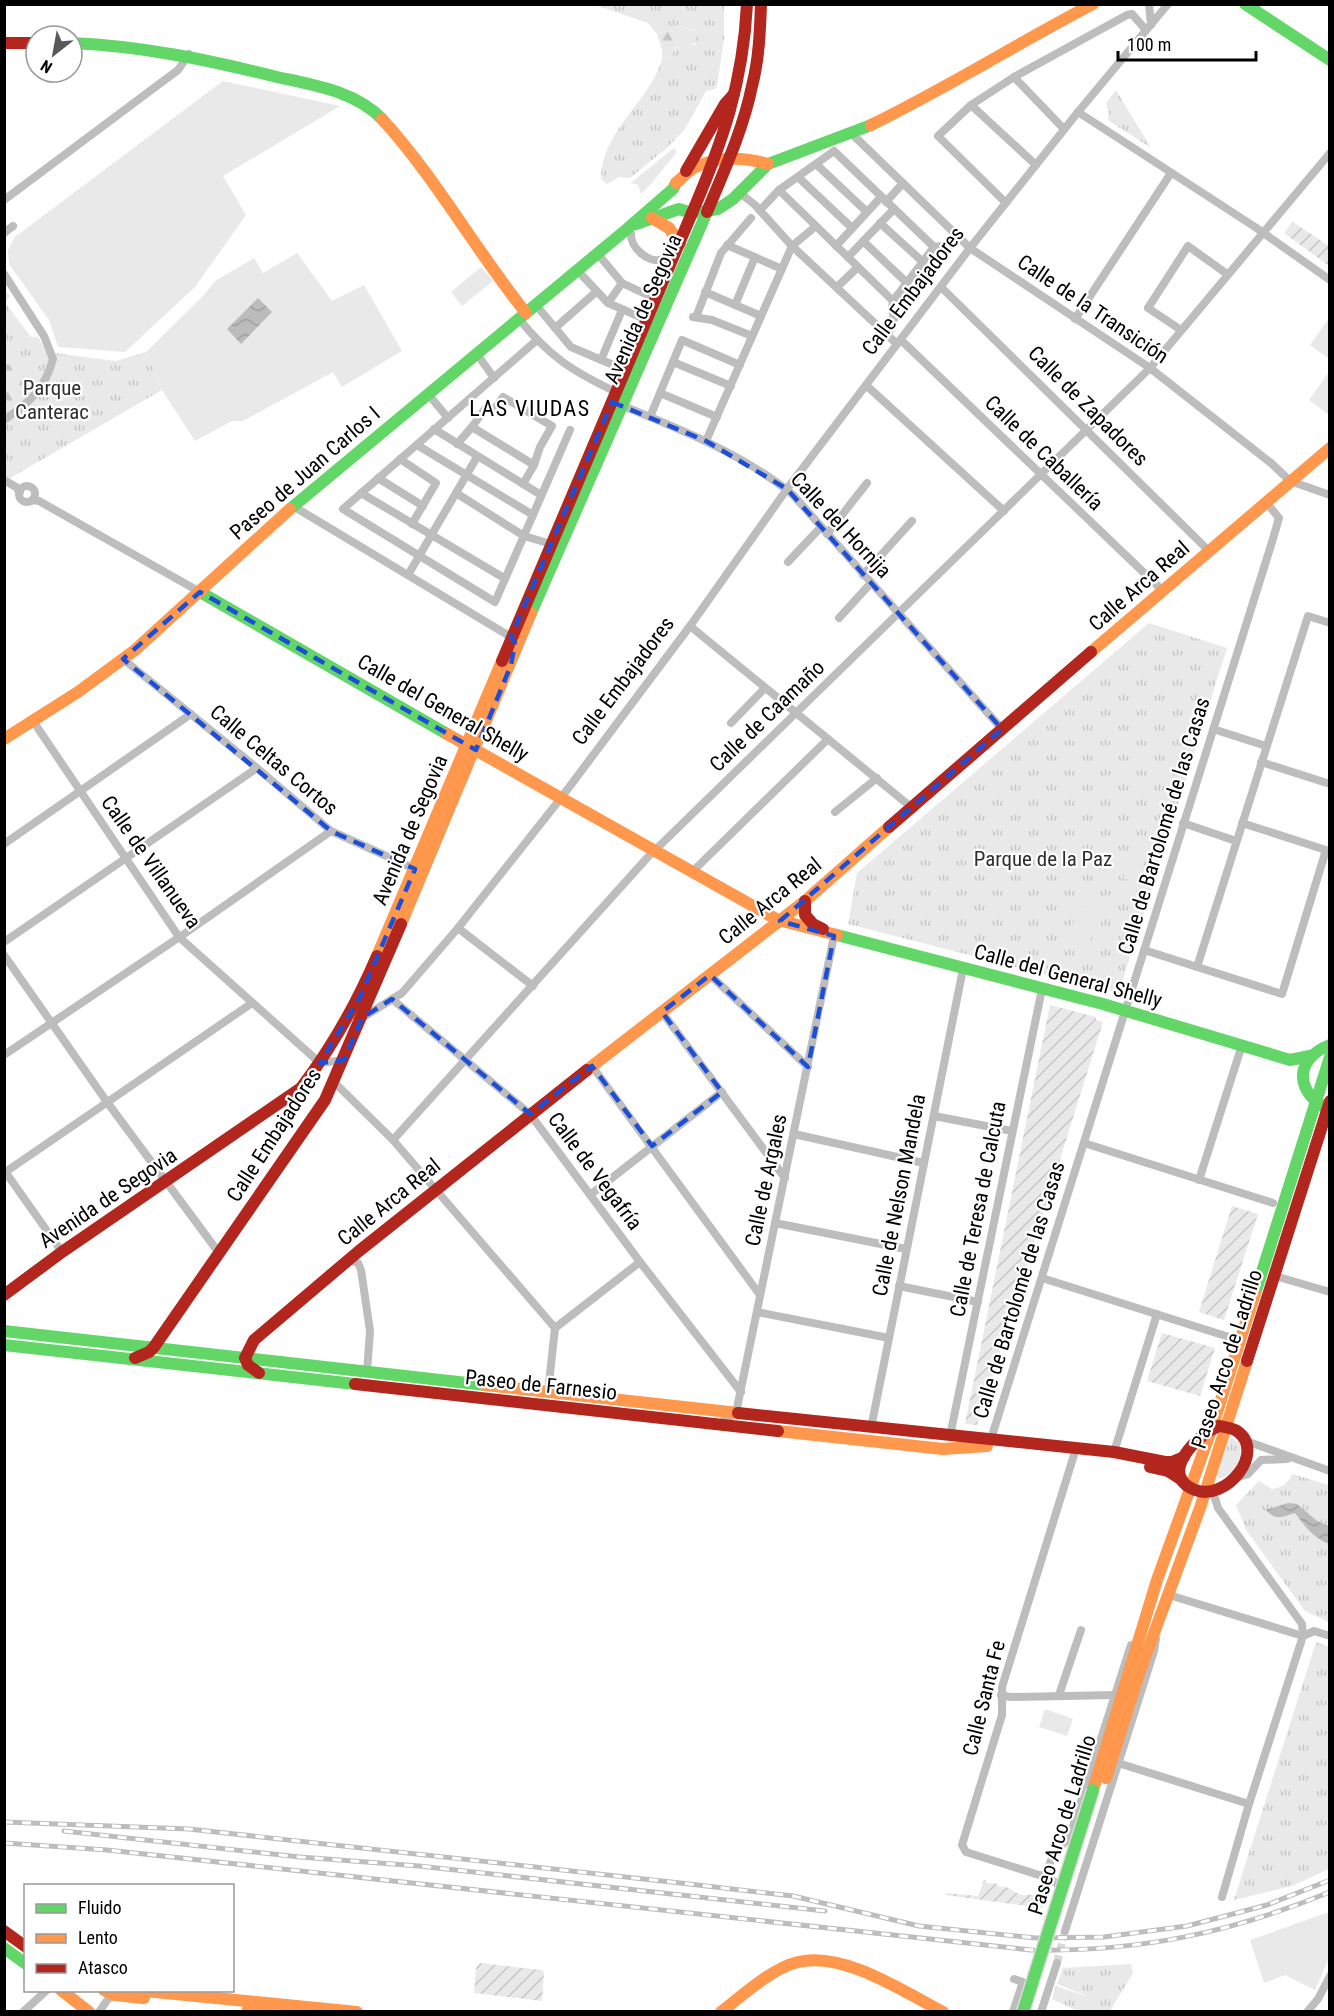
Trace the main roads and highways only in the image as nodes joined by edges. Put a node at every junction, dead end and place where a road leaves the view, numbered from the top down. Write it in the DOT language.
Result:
graph roads {
  1 [pos="747,4"];
  2 [pos="761,4"];
  3 [pos="1093,4"];
  4 [pos="1245,4"];
  5 [pos="4,43"];
  6 [pos="24,43"];
  7 [pos="84,44"];
  8 [pos="1329,60"];
  9 [pos="739,88"];
  10 [pos="737,134"];
  11 [pos="728,159"];
  12 [pos="763,163"];
  13 [pos="683,176"];
  14 [pos="673,189"];
  15 [pos="743,190"];
  16 [pos="679,209"];
  17 [pos="707,212"];
  18 [pos="692,213"];
  19 [pos="652,218"];
  20 [pos="629,231"];
  21 [pos="678,249"];
  22 [pos="523,316"];
  23 [pos="617,400"];
  24 [pos="1329,448"];
  25 [pos="200,591"];
  26 [pos="4,739"];
  27 [pos="471,748"];
  28 [pos="805,901"];
  29 [pos="778,920"];
  30 [pos="834,936"];
  31 [pos="362,1018"];
  32 [pos="1329,1046"];
  33 [pos="1310,1056"];
  34 [pos="1329,1057"];
  35 [pos="1290,1060"];
  36 [pos="1302,1077"];
  37 [pos="305,1085"];
  38 [pos="325,1100"];
  39 [pos="1325,1106"];
  40 [pos="4,1295"];
  41 [pos="4,1331"];
  42 [pos="4,1345"];
  43 [pos="154,1347"];
  44 [pos="135,1358"];
  45 [pos="244,1358"];
  46 [pos="259,1373"];
  47 [pos="1226,1427"];
  48 [pos="1212,1428"];
  49 [pos="1073,1451"];
  50 [pos="1184,1457"];
  51 [pos="1186,1485"];
  52 [pos="1209,1492"];
  53 [pos="1097,1791"];
  54 [pos="4,1931"];
  55 [pos="24,1946"];
  56 [pos="4,1948"];
  57 [pos="24,1963"];
  58 [pos="64,1992"];
  59 [pos="106,1992"];
  60 [pos="153,1992"];
  61 [pos="96,2011"];
  62 [pos="270,2012"];
  63 [pos="357,2012"];
  64 [pos="721,2012"];
  65 [pos="943,2012"];
  66 [pos="1023,2012"];
  67 [pos="1032,2012"];
  1 -- 9 [label="main road"];
  2 -- 10 [label="main road"];
  3 -- 12 [label="main road, Paseo de Juan Carlos I"];
  4 -- 8 [label="main road"];
  5 -- 6 [label="main road"];
  7 -- 22 [label="main road"];
  9 -- 11 [label="main road"];
  9 -- 13 [label="main road"];
  10 -- 11 [label="main road"];
  10 -- 12 [label="main road"];
  11 -- 12 [label="main road, Paseo de Juan Carlos I"];
  11 -- 13 [label="main road, Paseo de Juan Carlos I"];
  11 -- 15 [label="main road"];
  11 -- 17 [label="main road, Avenida de Segovia"];
  11 -- 18 [label="main road, Avenida de Segovia"];
  12 -- 15 [label="main road, Paseo de Juan Carlos I"];
  13 -- 14 [label="main road, Paseo de Juan Carlos I"];
  14 -- 16 [label="main road"];
  14 -- 20 [label="main road, Paseo de Juan Carlos I"];
  15 -- 17 [label="main road, Paseo de Juan Carlos I"];
  16 -- 18 [label="main road, Paseo de Juan Carlos I"];
  16 -- 19 [label="main road, Paseo de Juan Carlos I"];
  17 -- 18 [label="main road, Paseo de Juan Carlos I"];
  17 -- 23 [label="main road, Avenida de Segovia"];
  18 -- 21 [label="main road, Avenida de Segovia"];
  19 -- 20 [label="main road, Paseo de Juan Carlos I"];
  19 -- 21 [label="main road, Avenida de Segovia"];
  20 -- 22 [label="main road, Paseo de Juan Carlos I"];
  21 -- 23 [label="main road, Avenida de Segovia"];
  22 -- 25 [label="main road, Paseo de Juan Carlos I"];
  23 -- 27 [label="main road, Avenida de Segovia"];
  23 -- 27 [label="main road, Avenida de Segovia"];
  24 -- 28 [label="main road, Calle Arca Real"];
  25 -- 26 [label="main road, Paseo de Juan Carlos I"];
  25 -- 27 [label="main road, Calle del General Shelly"];
  27 -- 29 [label="main road, Calle del General Shelly"];
  27 -- 31 [label="main road, Avenida de Segovia"];
  27 -- 37 [label="main road, Avenida de Segovia"];
  28 -- 29 [label="main road, Calle Arca Real"];
  28 -- 30 [label="main road, Calle del General Shelly"];
  29 -- 30 [label="main road, Calle del General Shelly"];
  29 -- 45 [label="main road, Calle Arca Real"];
  30 -- 35 [label="main road, Calle del General Shelly"];
  31 -- 38 [label="main road, Calle Embajadores"];
  32 -- 33 [label="main road, Calle del General Shelly"];
  33 -- 35 [label="main road, Calle del General Shelly"];
  33 -- 36 [label="main road"];
  34 -- 39 [label="main road, Paseo Arco de Ladrillo"];
  35 -- 36 [label="main road"];
  36 -- 39 [label="main road"];
  37 -- 38 [label="main road"];
  37 -- 40 [label="main road, Avenida de Segovia"];
  38 -- 43 [label="main road, Calle Embajadores"];
  39 -- 47 [label="main road, Paseo Arco de Ladrillo"];
  39 -- 48 [label="main road, Paseo Arco de Ladrillo"];
  41 -- 43 [label="main road, Paseo de Farnesio"];
  42 -- 44 [label="main road, Paseo de Farnesio"];
  43 -- 44 [label="main road, Calle Embajadores"];
  43 -- 45 [label="main road, Paseo de Farnesio"];
  44 -- 46 [label="main road, Paseo de Farnesio"];
  45 -- 46 [label="main road"];
  45 -- 49 [label="main road, Paseo de Farnesio"];
  46 -- 49 [label="main road, Paseo de Farnesio"];
  47 -- 48 [label="main road"];
  47 -- 52 [label="main road, Paseo Arco de Ladrillo"];
  47 -- 52 [label="main road"];
  48 -- 50 [label="main road"];
  48 -- 51 [label="main road, Paseo Arco de Ladrillo"];
  49 -- 50 [label="main road, Paseo de Farnesio"];
  49 -- 51 [label="main road, Paseo de Farnesio"];
  50 -- 51 [label="main road"];
  51 -- 52 [label="main road, Paseo de Farnesio"];
  51 -- 53 [label="main road, Paseo Arco de Ladrillo"];
  52 -- 53 [label="main road, Paseo Arco de Ladrillo"];
  53 -- 66 [label="main road, Paseo Arco de Ladrillo, bridge"];
  53 -- 67 [label="main road, Paseo Arco de Ladrillo"];
  54 -- 55 [label="main road"];
  56 -- 57 [label="main road"];
  58 -- 61 [label="main road"];
  59 -- 62 [label="main road"];
  60 -- 63 [label="main road"];
  64 -- 65 [label="main road"];
}
